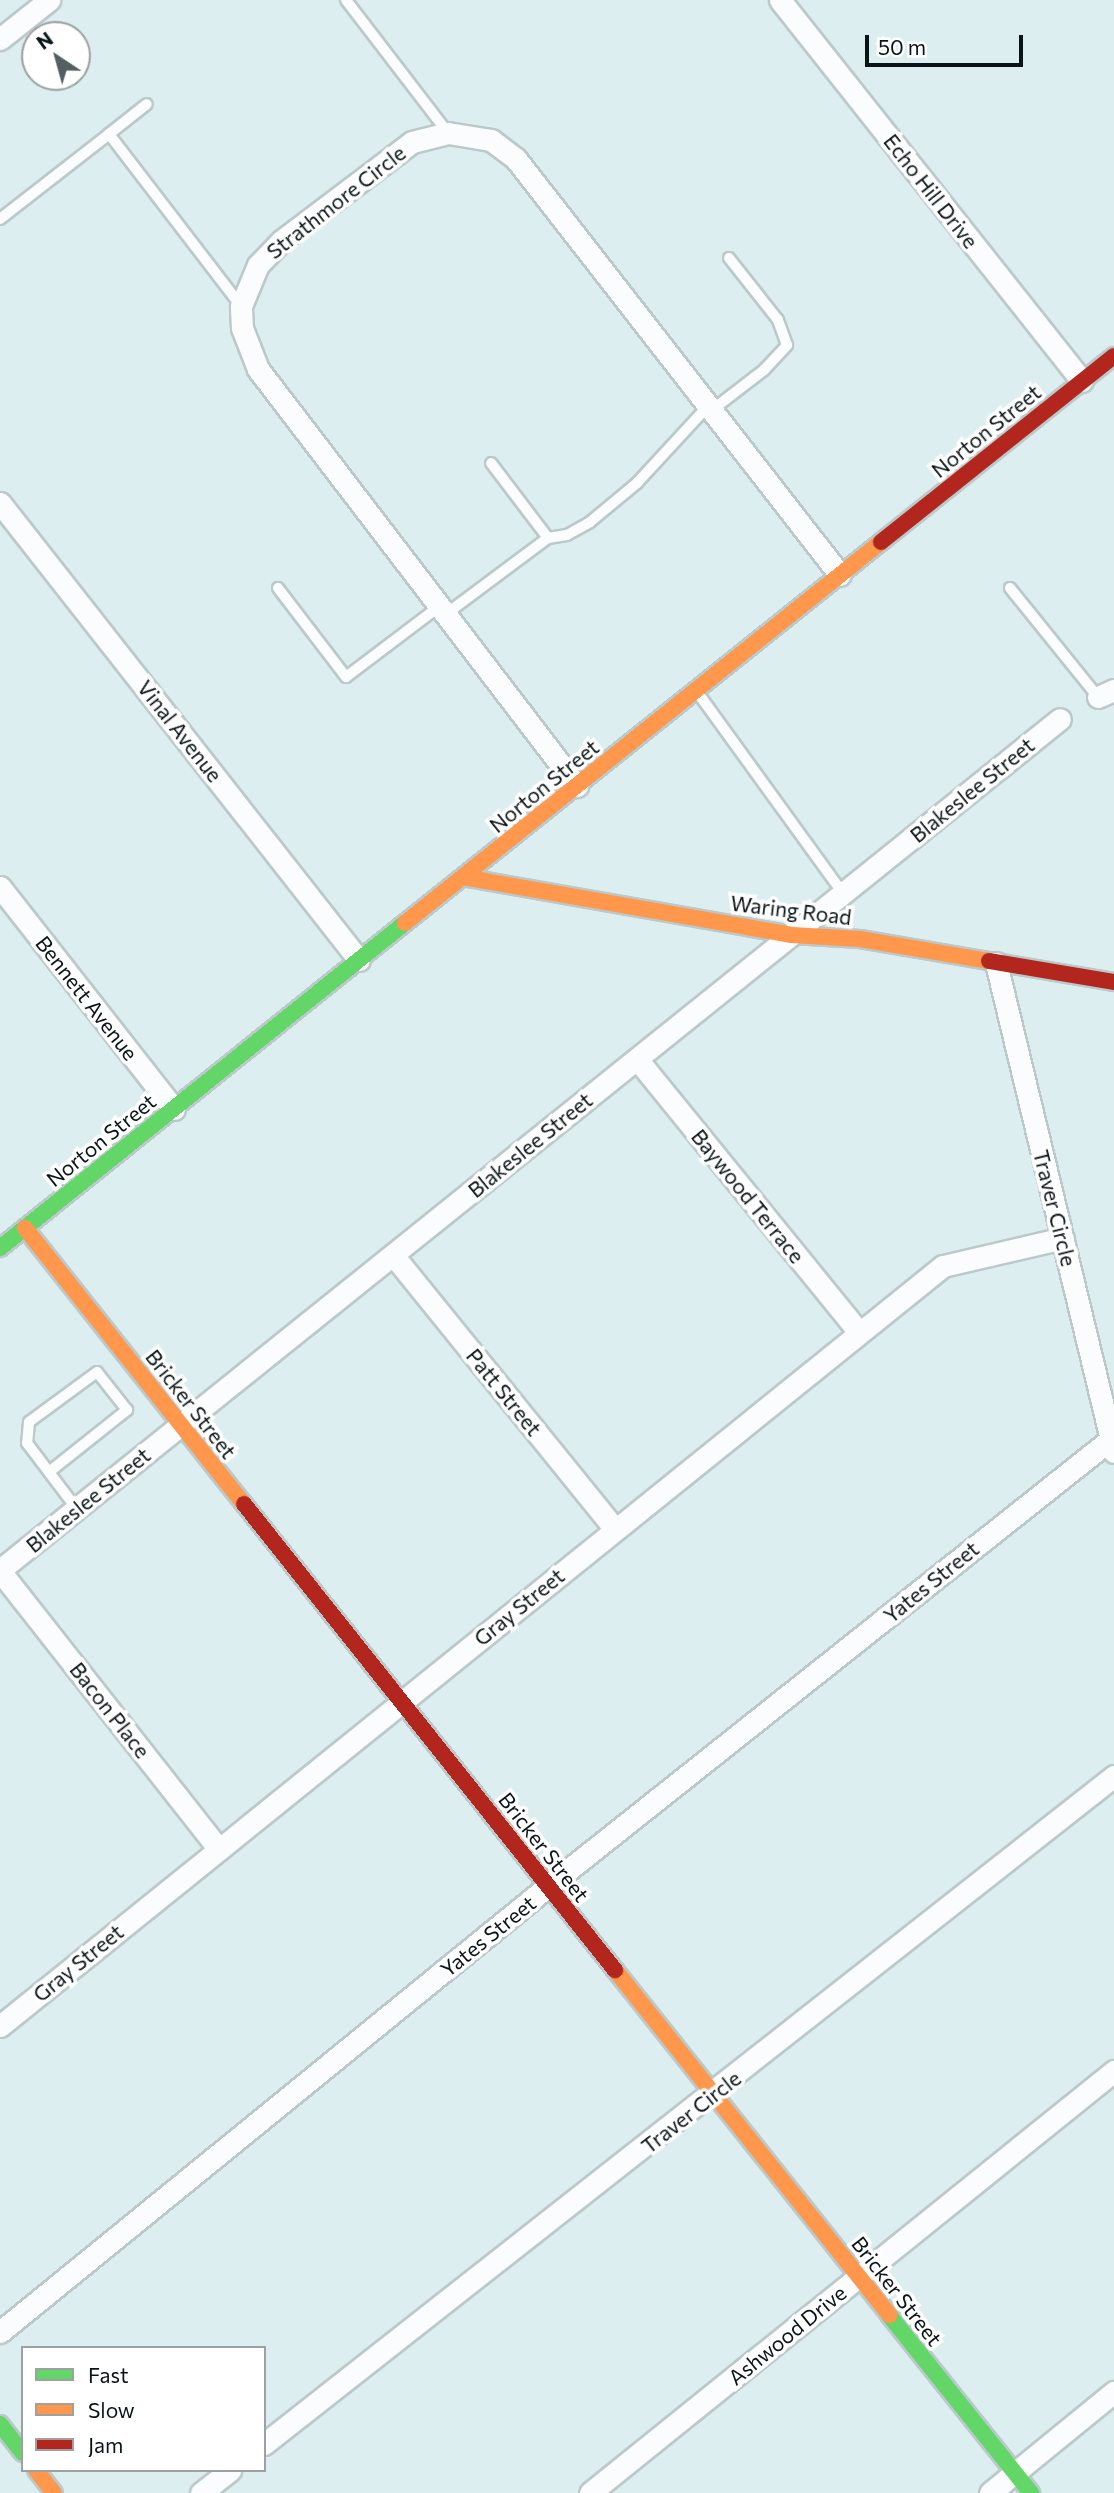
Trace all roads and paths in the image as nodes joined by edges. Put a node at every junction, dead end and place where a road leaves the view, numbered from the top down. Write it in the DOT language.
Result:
graph roads {
  1 [pos="49,0"];
  2 [pos="346,0"];
  3 [pos="780,0"];
  4 [pos="0,39"];
  5 [pos="147,104"];
  6 [pos="448,133"];
  7 [pos="109,134"];
  8 [pos="0,219"];
  9 [pos="729,258"];
  10 [pos="241,306"];
  11 [pos="1114,356"];
  12 [pos="1082,381"];
  13 [pos="710,407"];
  14 [pos="491,463"];
  15 [pos="2,508"];
  16 [pos="548,538"];
  17 [pos="840,575"];
  18 [pos="278,588"];
  19 [pos="1010,588"];
  20 [pos="443,610"];
  21 [pos="696,690"];
  22 [pos="1106,693"];
  23 [pos="1060,719"];
  24 [pos="577,786"];
  25 [pos="463,877"];
  26 [pos="0,887"];
  27 [pos="844,893"];
  28 [pos="792,935"];
  29 [pos="359,960"];
  30 [pos="996,963"];
  31 [pos="1114,982"];
  32 [pos="636,1059"];
  33 [pos="174,1109"];
  34 [pos="25,1228"];
  35 [pos="1063,1238"];
  36 [pos="0,1248"];
  37 [pos="393,1255"];
  38 [pos="859,1332"];
  39 [pos="181,1425"];
  40 [pos="1111,1431"];
  41 [pos="49,1472"];
  42 [pos="77,1509"];
  43 [pos="615,1529"];
  44 [pos="0,1571"];
  45 [pos="402,1703"];
  46 [pos="1114,1776"];
  47 [pos="219,1849"];
  48 [pos="548,1886"];
  49 [pos="4,2015"];
  50 [pos="1114,2071"];
  51 [pos="714,2095"];
  52 [pos="859,2277"];
  53 [pos="0,2332"];
  54 [pos="1114,2392"];
  55 [pos="0,2424"];
  56 [pos="266,2442"];
  57 [pos="21,2450"];
  58 [pos="38,2472"];
  59 [pos="227,2472"];
  60 [pos="1015,2473"];
  61 [pos="54,2493"];
  62 [pos="201,2493"];
  63 [pos="590,2493"];
  64 [pos="990,2493"];
  65 [pos="1031,2493"];
  1 -- 4 [label="street"];
  2 -- 6 [label="lane"];
  3 -- 12 [label="street, Echo Hill Drive"];
  5 -- 7 [label="lane"];
  6 -- 10 [label="street, Strathmore Circle"];
  6 -- 13 [label="street, Strathmore Circle"];
  7 -- 8 [label="lane"];
  7 -- 10 [label="lane"];
  9 -- 13 [label="lane"];
  10 -- 20 [label="street"];
  11 -- 12 [label="street, Norton Street"];
  12 -- 17 [label="street, Norton Street"];
  13 -- 16 [label="lane"];
  13 -- 17 [label="street, Strathmore Circle"];
  14 -- 16 [label="lane"];
  15 -- 29 [label="street, Vinal Avenue"];
  16 -- 20 [label="lane"];
  17 -- 21 [label="street, Norton Street"];
  18 -- 20 [label="lane"];
  19 -- 22 [label="lane"];
  20 -- 24 [label="street"];
  21 -- 24 [label="street, Norton Street"];
  21 -- 27 [label="lane"];
  23 -- 27 [label="street, Blakeslee Street"];
  24 -- 25 [label="street, Norton Street"];
  25 -- 28 [label="street, Waring Road"];
  25 -- 29 [label="street, Norton Street"];
  26 -- 33 [label="street, Bennett Avenue"];
  27 -- 28 [label="street, Blakeslee Street"];
  28 -- 30 [label="street, Waring Road"];
  28 -- 32 [label="street, Blakeslee Street"];
  29 -- 33 [label="street, Norton Street"];
  30 -- 31 [label="street, Waring Road"];
  30 -- 35 [label="street, Traver Circle"];
  32 -- 37 [label="street, Blakeslee Street"];
  32 -- 38 [label="street, Baywood Terrace"];
  33 -- 34 [label="street, Norton Street"];
  34 -- 36 [label="street, Norton Street"];
  34 -- 39 [label="street, Bricker Street"];
  35 -- 38 [label="street, Gray Street"];
  35 -- 40 [label="street, Traver Circle"];
  37 -- 39 [label="street, Blakeslee Street"];
  37 -- 43 [label="street, Patt Street"];
  38 -- 43 [label="street, Gray Street"];
  39 -- 42 [label="street, Blakeslee Street"];
  39 -- 45 [label="street, Bricker Street"];
  40 -- 48 [label="street, Yates Street"];
  41 -- 41 [label="lane"];
  41 -- 42 [label="lane"];
  42 -- 44 [label="street, Blakeslee Street"];
  43 -- 45 [label="street, Gray Street"];
  44 -- 47 [label="street, Bacon Place"];
  45 -- 47 [label="street, Gray Street"];
  45 -- 48 [label="street, Bricker Street"];
  46 -- 51 [label="street, Traver Circle"];
  47 -- 49 [label="street, Gray Street"];
  48 -- 51 [label="street, Bricker Street"];
  48 -- 53 [label="street, Yates Street"];
  50 -- 52 [label="street, Ashwood Drive"];
  51 -- 52 [label="street, Bricker Street"];
  51 -- 56 [label="street, Traver Circle"];
  52 -- 60 [label="street, Bricker Street"];
  52 -- 63 [label="street, Ashwood Drive"];
  54 -- 60 [label="street"];
  55 -- 57 [label="street"];
  58 -- 61 [label="street"];
  59 -- 62 [label="street"];
  60 -- 64 [label="street"];
  60 -- 65 [label="street, Bricker Street"];
}
